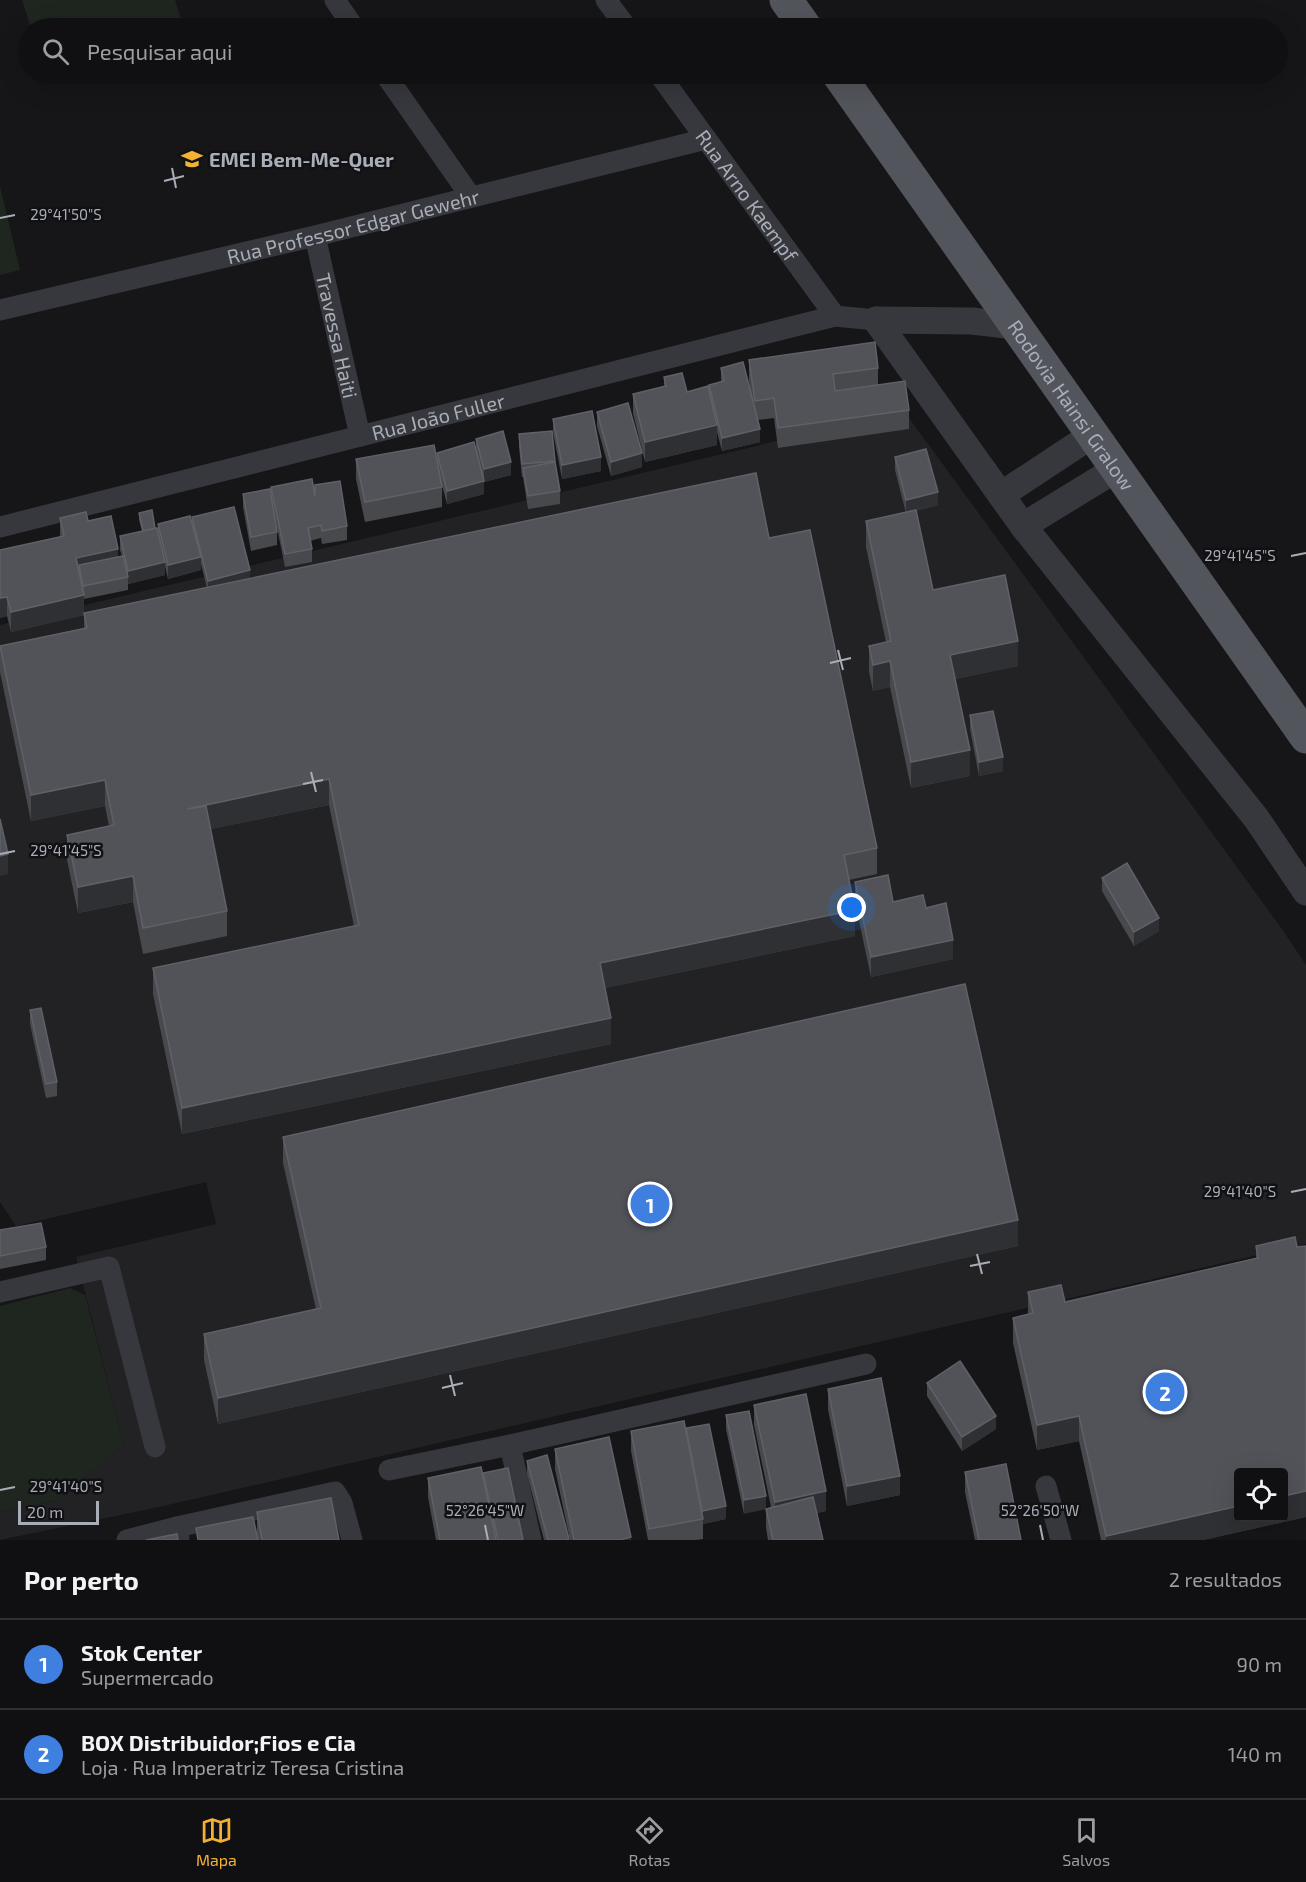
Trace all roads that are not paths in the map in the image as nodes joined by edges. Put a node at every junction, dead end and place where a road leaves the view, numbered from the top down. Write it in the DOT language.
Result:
graph roads {
  1 [pos="335,0"];
  2 [pos="606,0"];
  3 [pos="786,0"];
  4 [pos="347,18"];
  5 [pos="620,18"];
  6 [pos="799,18"];
  7 [pos="393,84"];
  8 [pos="666,84"];
  9 [pos="845,84"];
  10 [pos="706,139"];
  11 [pos="471,197"];
  12 [pos="315,236"];
  13 [pos="0,310"];
  14 [pos="835,316"];
  15 [pos="876,320"];
  16 [pos="1016,326"];
  17 [pos="1092,435"];
  18 [pos="360,436"];
  19 [pos="1116,469"];
  20 [pos="1001,495"];
  21 [pos="1023,526"];
  22 [pos="0,527"];
  23 [pos="1306,737"];
  24 [pos="1306,892"];
  25 [pos="0,1292"];
  26 [pos="866,1364"];
  27 [pos="510,1445"];
  28 [pos="155,1447"];
  29 [pos="389,1470"];
  30 [pos="1046,1486"];
  31 [pos="178,1534"];
  32 [pos="127,1540"];
  33 [pos="351,1540"];
  34 [pos="531,1540"];
  35 [pos="1061,1540"];
  1 -- 4 [label="street"];
  2 -- 5 [label="street"];
  3 -- 6 [label="main road"];
  7 -- 11 [label="street"];
  8 -- 10 [label="street, Rua Arno Kaempf"];
  9 -- 16 [label="main road, Rodovia Hainsi Gralow"];
  10 -- 11 [label="street, Rua Professor Edgar Gewehr"];
  10 -- 14 [label="street, Rua Arno Kaempf"];
  11 -- 12 [label="street, Rua Professor Edgar Gewehr"];
  12 -- 13 [label="street, Rua Professor Edgar Gewehr"];
  12 -- 18 [label="street, Travessa Haiti"];
  14 -- 15 [label="street, Rua João Fuller"];
  14 -- 18 [label="street, Rua João Fuller"];
  15 -- 16 [label="street"];
  15 -- 20 [label="street"];
  16 -- 17 [label="main road, Rodovia Hainsi Gralow"];
  17 -- 19 [label="main road, Rodovia Hainsi Gralow"];
  17 -- 20 [label="street"];
  18 -- 22 [label="street, Rua João Fuller"];
  19 -- 21 [label="street"];
  19 -- 23 [label="main road, Rodovia Hainsi Gralow"];
  20 -- 21 [label="street"];
  21 -- 24 [label="street"];
  25 -- 28 [label="street"];
  26 -- 27 [label="street"];
  27 -- 29 [label="street"];
  27 -- 34 [label="street"];
  30 -- 35 [label="street"];
  31 -- 32 [label="street"];
  31 -- 33 [label="street"];
}
